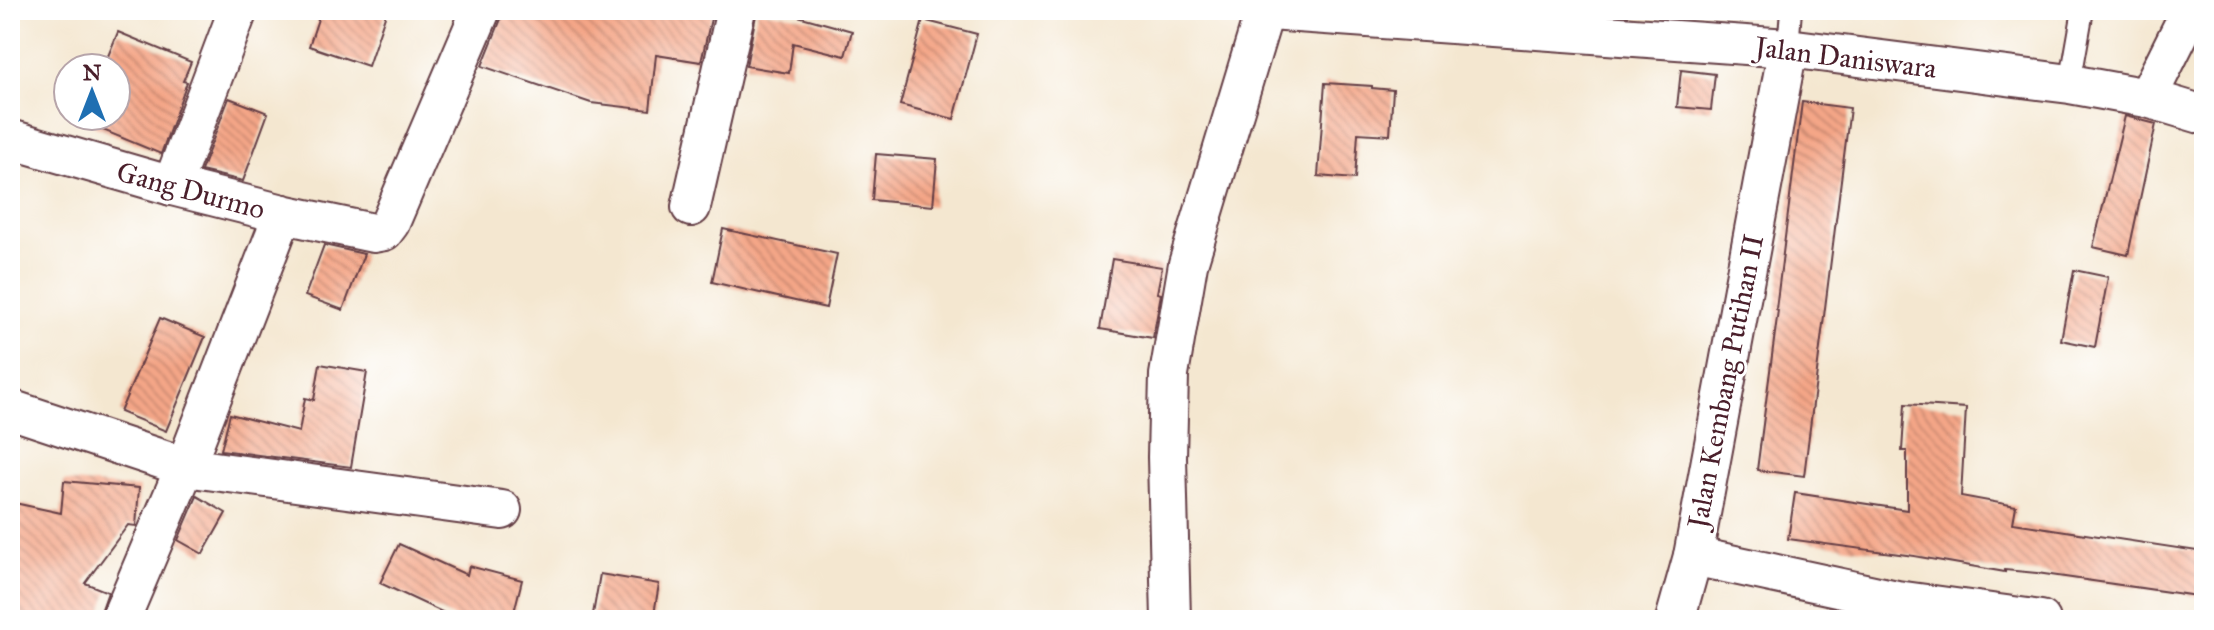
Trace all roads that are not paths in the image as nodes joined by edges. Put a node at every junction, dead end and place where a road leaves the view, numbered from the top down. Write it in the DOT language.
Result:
graph roads {
  1 [pos="238,10"];
  2 [pos="481,10"];
  3 [pos="736,10"];
  4 [pos="1256,10"];
  5 [pos="1265,10"];
  6 [pos="1791,10"];
  7 [pos="2083,10"];
  8 [pos="2191,10"];
  9 [pos="1788,48"];
  10 [pos="2070,84"];
  11 [pos="2147,98"];
  12 [pos="2204,115"];
  13 [pos="10,139"];
  14 [pos="172,186"];
  15 [pos="691,207"];
  16 [pos="283,214"];
  17 [pos="10,409"];
  18 [pos="185,467"];
  19 [pos="502,510"];
  20 [pos="1693,556"];
  21 [pos="1896,610"];
  22 [pos="120,620"];
  23 [pos="1171,620"];
  24 [pos="1675,620"];
  25 [pos="2041,620"];
  1 -- 14 [label="street"];
  2 -- 16 [label="street, Gang Durmo"];
  3 -- 15 [label="street"];
  4 -- 5 [label="street, Jalan Daniswara"];
  5 -- 9 [label="street, Jalan Daniswara"];
  5 -- 23 [label="street"];
  6 -- 9 [label="lane"];
  7 -- 10 [label="lane"];
  8 -- 11 [label="street"];
  9 -- 10 [label="street, Jalan Daniswara"];
  9 -- 20 [label="street, Jalan Kembang Putihan II"];
  10 -- 11 [label="street, Jalan Daniswara"];
  11 -- 12 [label="street, Jalan Daniswara"];
  13 -- 14 [label="street, Gang Durmo"];
  14 -- 16 [label="street, Gang Durmo"];
  16 -- 18 [label="street"];
  17 -- 18 [label="street"];
  18 -- 19 [label="street"];
  18 -- 22 [label="street"];
  20 -- 21 [label="street, Jalan Kembang Putihan II"];
  20 -- 24 [label="street"];
  21 -- 25 [label="street, Jalan Kembang Putihan II"];
}
